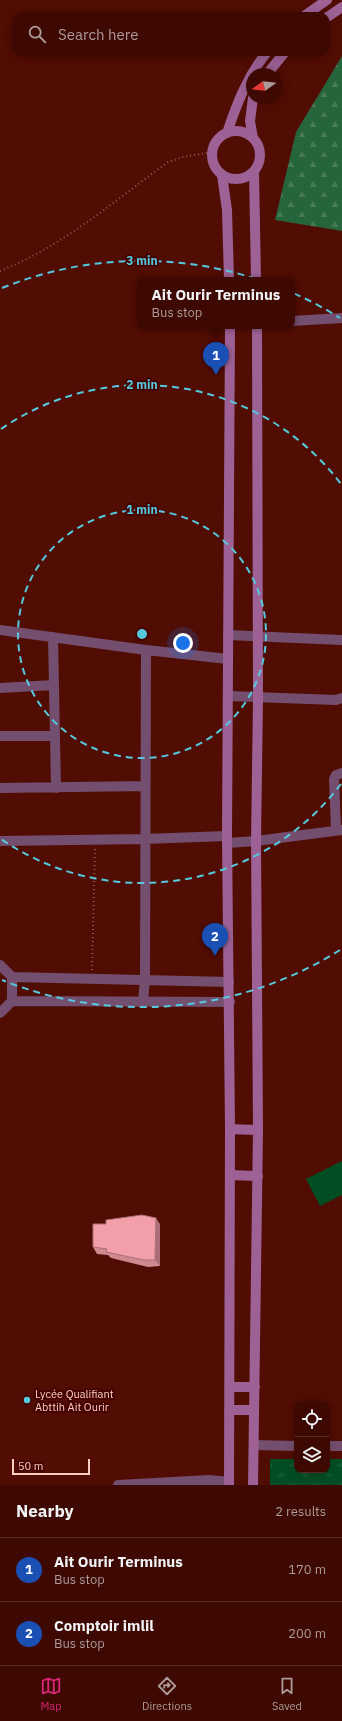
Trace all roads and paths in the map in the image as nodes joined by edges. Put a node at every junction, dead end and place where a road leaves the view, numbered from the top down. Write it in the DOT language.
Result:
graph roads {
  1 [pos="327,0"];
  2 [pos="342,7"];
  3 [pos="310,12"];
  4 [pos="330,15"];
  5 [pos="264,56"];
  6 [pos="282,56"];
  7 [pos="272,68"];
  8 [pos="251,104"];
  9 [pos="227,133"];
  10 [pos="253,138"];
  11 [pos="212,152"];
  12 [pos="254,171"];
  13 [pos="222,175"];
  14 [pos="0,271"];
  15 [pos="230,277"];
  16 [pos="256,277"];
  17 [pos="342,318"];
  18 [pos="295,321"];
  19 [pos="230,329"];
  20 [pos="257,329"];
  21 [pos="0,630"];
  22 [pos="228,635"];
  23 [pos="53,637"];
  24 [pos="257,638"];
  25 [pos="342,640"];
  26 [pos="146,650"];
  27 [pos="228,659"];
  28 [pos="54,685"];
  29 [pos="0,688"];
  30 [pos="229,696"];
  31 [pos="342,698"];
  32 [pos="258,699"];
  33 [pos="0,736"];
  34 [pos="55,736"];
  35 [pos="342,773"];
  36 [pos="145,786"];
  37 [pos="0,788"];
  38 [pos="56,788"];
  39 [pos="339,830"];
  40 [pos="144,839"];
  41 [pos="95,840"];
  42 [pos="227,840"];
  43 [pos="0,842"];
  44 [pos="256,842"];
  45 [pos="0,965"];
  46 [pos="12,977"];
  47 [pos="92,978"];
  48 [pos="145,980"];
  49 [pos="229,982"];
  50 [pos="12,1001"];
  51 [pos="143,1001"];
  52 [pos="230,1002"];
  53 [pos="0,1013"];
  54 [pos="230,1129"];
  55 [pos="258,1130"];
  56 [pos="230,1175"];
  57 [pos="258,1176"];
  58 [pos="230,1387"];
  59 [pos="254,1387"];
  60 [pos="229,1410"];
  61 [pos="254,1410"];
  62 [pos="254,1445"];
  63 [pos="294,1446"];
  64 [pos="330,1446"];
  65 [pos="342,1446"];
  66 [pos="229,1483"];
  67 [pos="153,1484"];
  68 [pos="118,1485"];
  69 [pos="253,1485"];
  1 -- 3 [label="main road"];
  2 -- 4 [label="main road"];
  5 -- 9 [label="main road"];
  6 -- 7 [label="main road"];
  8 -- 10 [label="main road"];
  9 -- 10 [label="main road"];
  9 -- 11 [label="main road"];
  10 -- 12 [label="main road"];
  11 -- 13 [label="main road"];
  11 -- 14 [label="path"];
  12 -- 13 [label="main road"];
  12 -- 16 [label="main road"];
  13 -- 15 [label="main road"];
  17 -- 18 [label="street"];
  19 -- 22 [label="main road"];
  20 -- 24 [label="main road"];
  21 -- 23 [label="street"];
  22 -- 24 [label="street"];
  22 -- 27 [label="main road"];
  23 -- 26 [label="street"];
  23 -- 28 [label="street"];
  24 -- 25 [label="street"];
  24 -- 32 [label="main road"];
  26 -- 27 [label="street"];
  26 -- 36 [label="street"];
  27 -- 30 [label="main road"];
  28 -- 29 [label="street"];
  28 -- 34 [label="street"];
  30 -- 32 [label="street"];
  30 -- 42 [label="main road"];
  31 -- 32 [label="street"];
  32 -- 44 [label="main road"];
  33 -- 34 [label="street"];
  34 -- 38 [label="street"];
  35 -- 39 [label="street"];
  36 -- 38 [label="street"];
  36 -- 40 [label="street"];
  37 -- 38 [label="street"];
  39 -- 44 [label="street"];
  40 -- 41 [label="street"];
  40 -- 42 [label="street"];
  40 -- 48 [label="street"];
  41 -- 43 [label="street"];
  41 -- 47 [label="path"];
  42 -- 44 [label="street"];
  42 -- 49 [label="main road"];
  44 -- 55 [label="main road"];
  45 -- 46 [label="street"];
  46 -- 47 [label="street"];
  46 -- 50 [label="street"];
  47 -- 48 [label="street"];
  48 -- 49 [label="street"];
  48 -- 51 [label="street"];
  49 -- 52 [label="main road"];
  50 -- 51 [label="street"];
  50 -- 53 [label="street"];
  51 -- 52 [label="street"];
  52 -- 54 [label="main road"];
  54 -- 55 [label="main road"];
  54 -- 56 [label="main road"];
  55 -- 57 [label="main road"];
  56 -- 57 [label="main road"];
  56 -- 58 [label="main road"];
  57 -- 59 [label="main road"];
  58 -- 59 [label="main road"];
  58 -- 60 [label="main road"];
  59 -- 61 [label="main road"];
  60 -- 61 [label="main road"];
  60 -- 66 [label="main road"];
  61 -- 62 [label="main road"];
  62 -- 63 [label="street"];
  62 -- 69 [label="main road"];
  64 -- 65 [label="street"];
  66 -- 67 [label="street"];
  67 -- 68 [label="street"];
}
